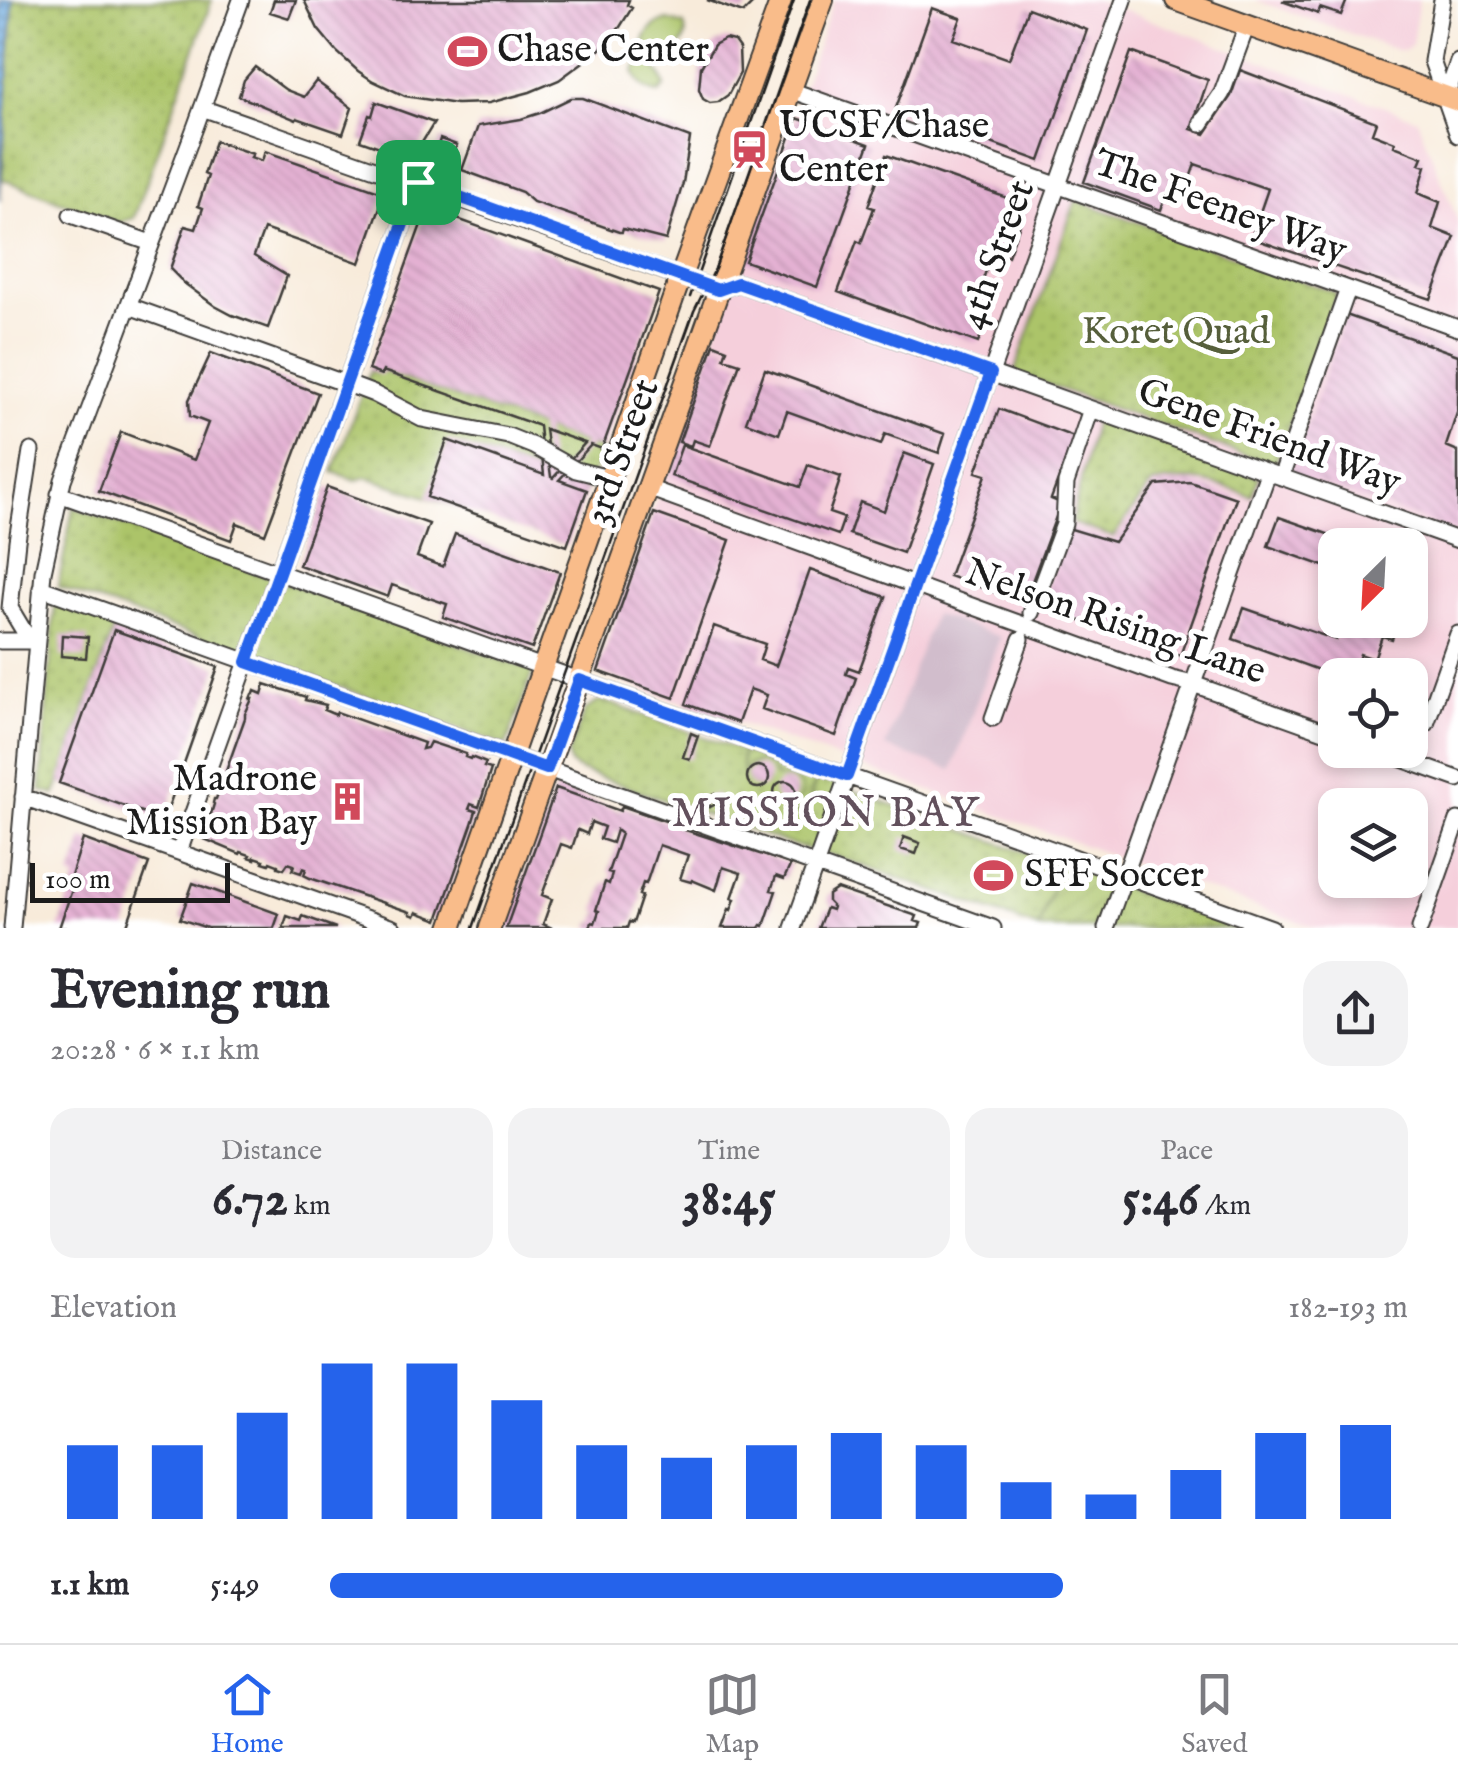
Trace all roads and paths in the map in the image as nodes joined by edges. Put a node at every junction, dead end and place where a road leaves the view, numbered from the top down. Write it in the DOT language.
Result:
graph roads {
  1 [pos="241,0"];
  2 [pos="781,0"];
  3 [pos="822,0"];
  4 [pos="1124,0"];
  5 [pos="1176,0"];
  6 [pos="1442,0"];
  7 [pos="1247,24"];
  8 [pos="1458,62"];
  9 [pos="790,90"];
  10 [pos="1452,99"];
  11 [pos="202,108"];
  12 [pos="1201,124"];
  13 [pos="1458,135"];
  14 [pos="418,182"];
  15 [pos="1058,185"];
  16 [pos="71,216"];
  17 [pos="151,243"];
  18 [pos="682,277"];
  19 [pos="1348,289"];
  20 [pos="718,290"];
  21 [pos="128,306"];
  22 [pos="1458,328"];
  23 [pos="991,373"];
  24 [pos="1091,409"];
  25 [pos="31,451"];
  26 [pos="1275,475"];
  27 [pos="610,478"];
  28 [pos="648,488"];
  29 [pos="59,494"];
  30 [pos="1458,540"];
  31 [pos="278,573"];
  32 [pos="915,585"];
  33 [pos="41,588"];
  34 [pos="1030,613"];
  35 [pos="1458,634"];
  36 [pos="1021,638"];
  37 [pos="0,641"];
  38 [pos="36,642"];
  39 [pos="247,662"];
  40 [pos="542,667"];
  41 [pos="579,680"];
  42 [pos="1193,684"];
  43 [pos="994,718"];
  44 [pos="1428,718"];
  45 [pos="1318,729"];
  46 [pos="511,756"];
  47 [pos="1427,768"];
  48 [pos="547,769"];
  49 [pos="847,776"];
  50 [pos="1458,779"];
  51 [pos="23,797"];
  52 [pos="1458,820"];
  53 [pos="0,836"];
  54 [pos="19,838"];
  55 [pos="179,852"];
  56 [pos="815,864"];
  57 [pos="1124,876"];
  58 [pos="12,928"];
  59 [pos="392,928"];
  60 [pos="451,928"];
  61 [pos="490,928"];
  62 [pos="793,928"];
  63 [pos="994,928"];
  64 [pos="1106,928"];
  65 [pos="1272,928"];
  66 [pos="1420,928"];
  1 -- 11 [label="street"];
  2 -- 18 [label="main road, 3rd Street"];
  3 -- 9 [label="main road, 3rd Street"];
  4 -- 15 [label="street, 4th Street"];
  5 -- 7 [label="main road"];
  6 -- 10 [label="street"];
  7 -- 10 [label="main road"];
  7 -- 12 [label="street"];
  8 -- 10 [label="street"];
  9 -- 15 [label="street, The Feeney Way"];
  9 -- 20 [label="main road, 3rd Street"];
  10 -- 13 [label="street"];
  11 -- 14 [label="street, Gene Friend Way"];
  11 -- 17 [label="street"];
  14 -- 18 [label="street, Gene Friend Way"];
  14 -- 31 [label="street"];
  15 -- 19 [label="street, The Feeney Way"];
  15 -- 23 [label="street, 4th Street"];
  16 -- 17 [label="street"];
  17 -- 21 [label="street"];
  18 -- 20 [label="street, Gene Friend Way"];
  18 -- 27 [label="main road, 3rd Street"];
  19 -- 22 [label="street, The Feeney Way"];
  19 -- 26 [label="street"];
  20 -- 23 [label="street, Gene Friend Way"];
  20 -- 28 [label="main road, 3rd Street"];
  21 -- 27 [label="street"];
  21 -- 29 [label="street"];
  23 -- 24 [label="street, Gene Friend Way"];
  23 -- 32 [label="street, 4th Street"];
  24 -- 26 [label="street, Gene Friend Way"];
  24 -- 34 [label="street"];
  25 -- 38 [label="street"];
  26 -- 30 [label="street, Gene Friend Way"];
  26 -- 42 [label="street"];
  27 -- 40 [label="main road, 3rd Street"];
  28 -- 32 [label="street, Nelson Rising Lane"];
  28 -- 41 [label="main road, 3rd Street"];
  29 -- 31 [label="street"];
  29 -- 33 [label="street"];
  31 -- 39 [label="street"];
  31 -- 40 [label="street"];
  32 -- 42 [label="street, Nelson Rising Lane"];
  32 -- 49 [label="street, 4th Street"];
  33 -- 38 [label="street"];
  33 -- 39 [label="street"];
  35 -- 44 [label="street"];
  36 -- 43 [label="street"];
  37 -- 38 [label="street"];
  38 -- 51 [label="street"];
  39 -- 46 [label="street"];
  39 -- 55 [label="street"];
  40 -- 41 [label="street"];
  40 -- 46 [label="main road, 3rd Street"];
  41 -- 48 [label="main road, 3rd Street"];
  41 -- 49 [label="street"];
  42 -- 45 [label="street, Nelson Rising Lane"];
  42 -- 57 [label="street"];
  46 -- 48 [label="street"];
  46 -- 60 [label="main road, 3rd Street"];
  47 -- 50 [label="street"];
  48 -- 56 [label="street"];
  48 -- 61 [label="main road, 3rd Street"];
  49 -- 56 [label="street, 4th Street"];
  49 -- 57 [label="street"];
  51 -- 54 [label="street"];
  51 -- 55 [label="street"];
  52 -- 66 [label="street"];
  53 -- 54 [label="street"];
  54 -- 58 [label="street"];
  55 -- 59 [label="street"];
  56 -- 62 [label="street, 4th Street"];
  56 -- 63 [label="street"];
  57 -- 64 [label="street"];
  57 -- 65 [label="street"];
}
